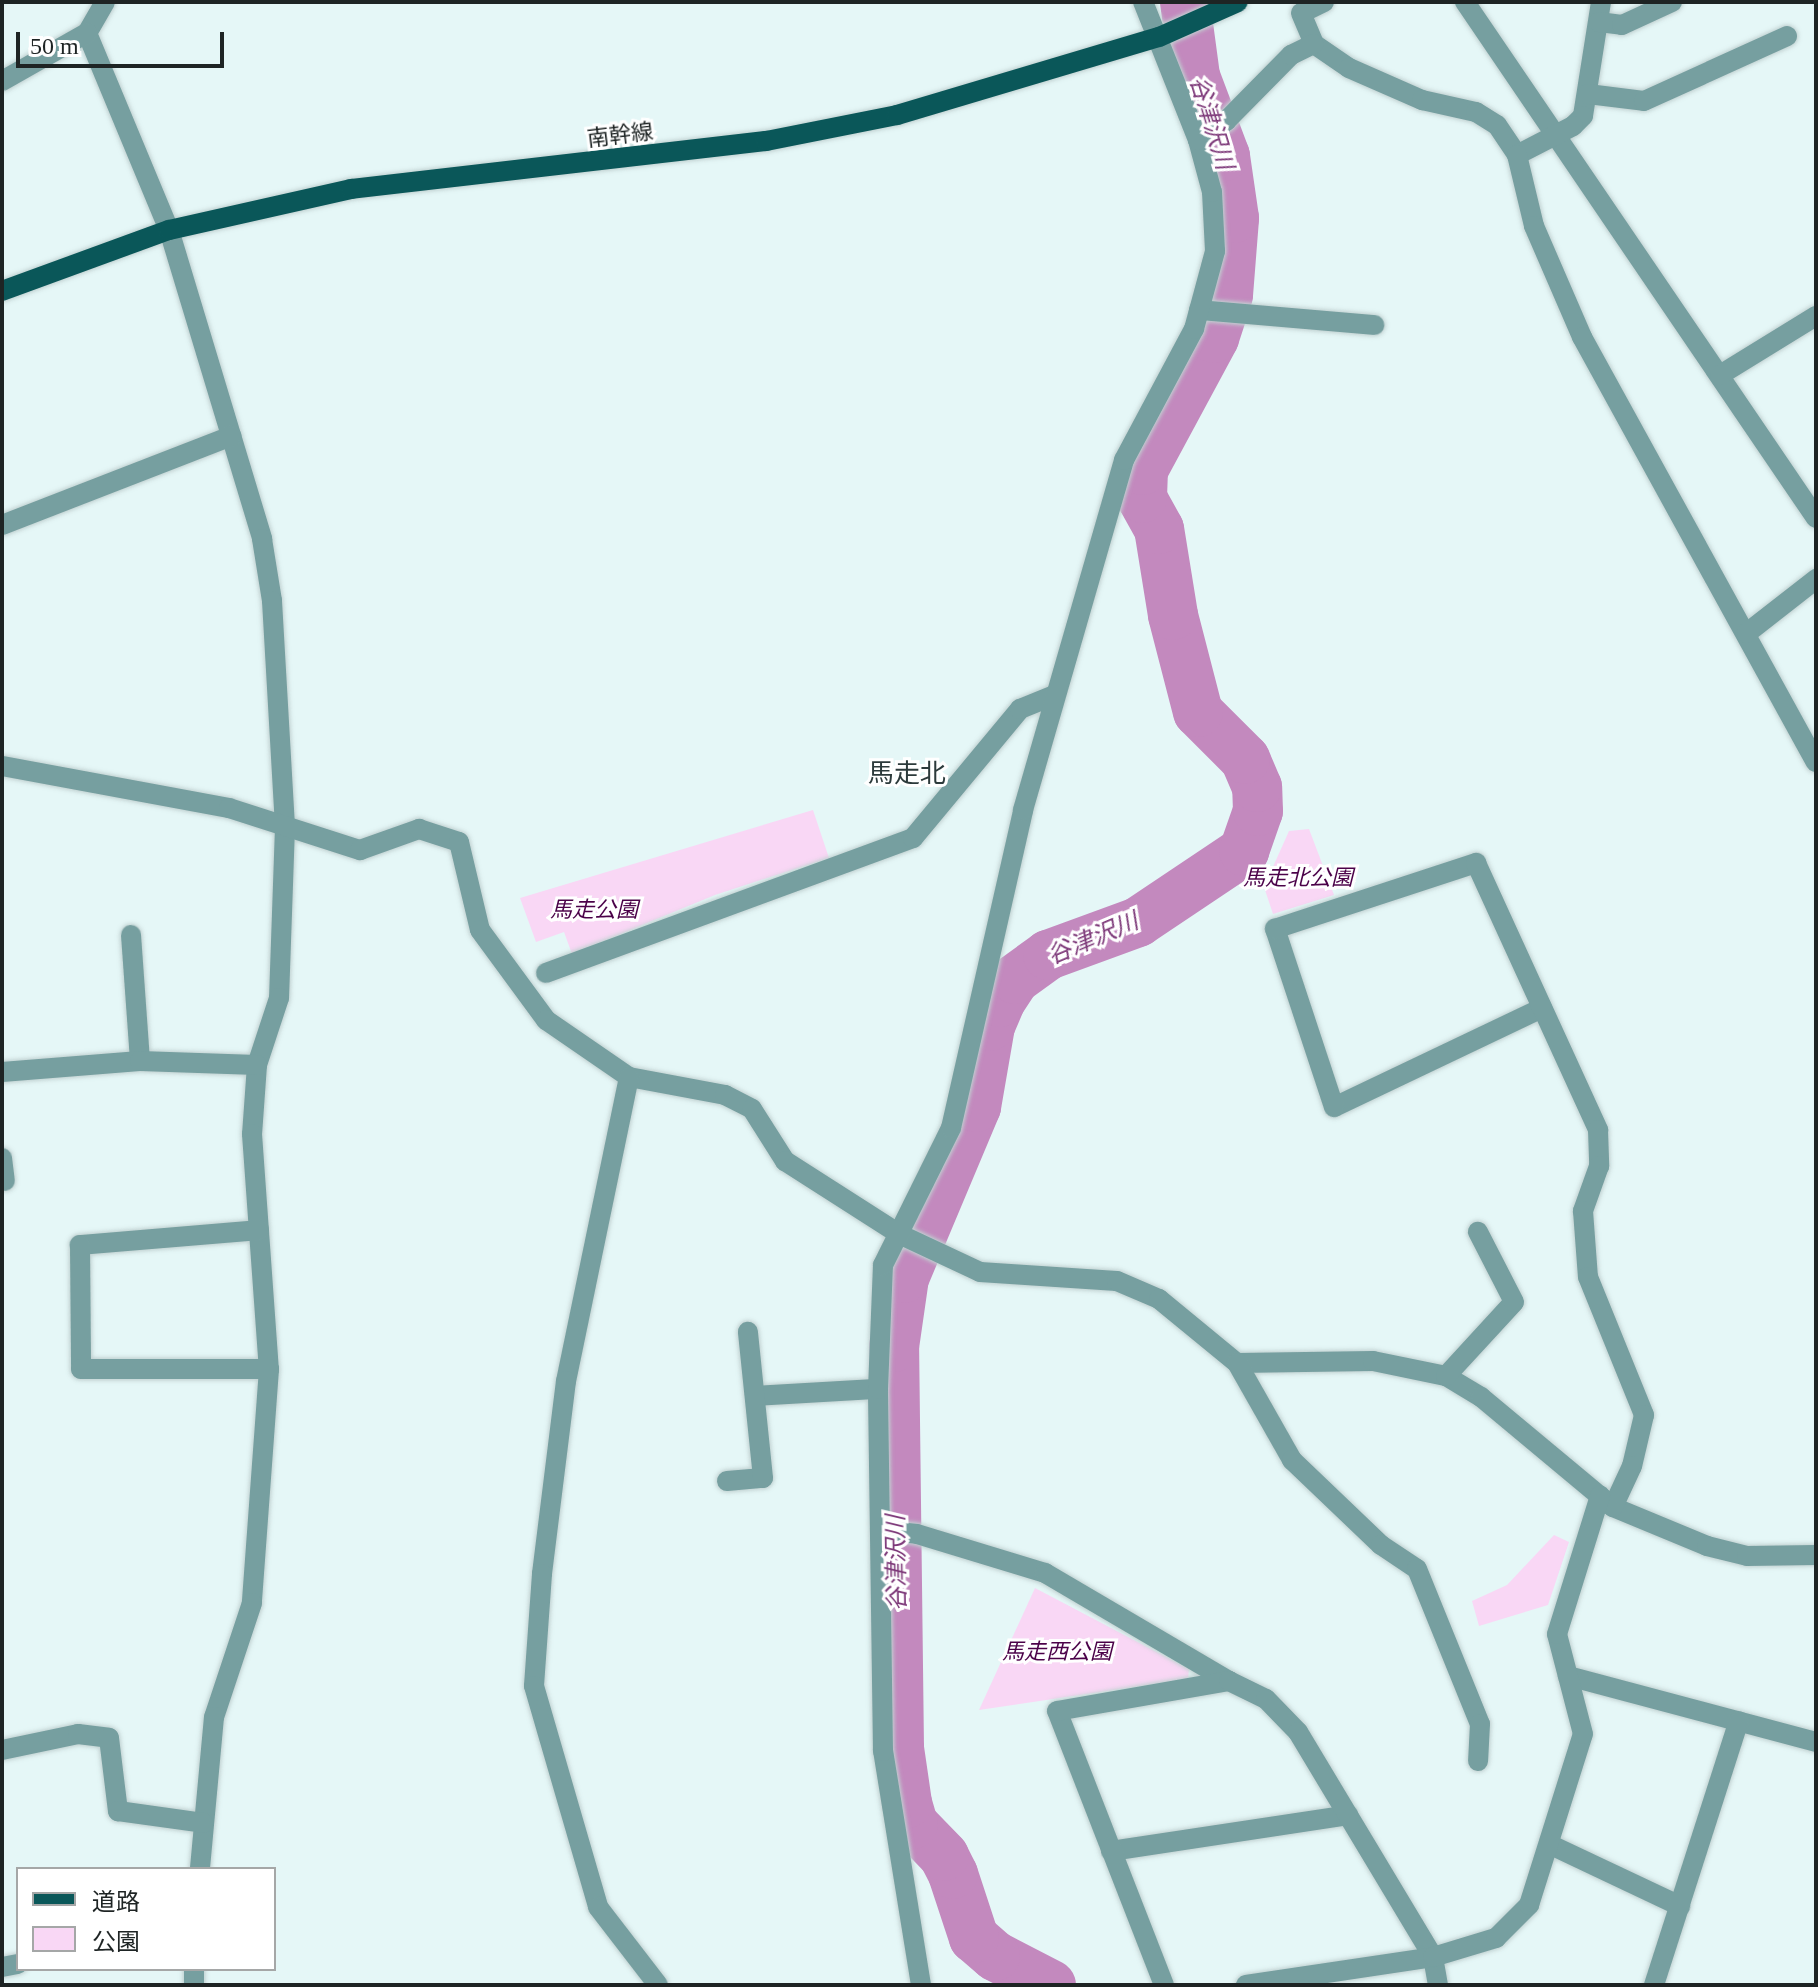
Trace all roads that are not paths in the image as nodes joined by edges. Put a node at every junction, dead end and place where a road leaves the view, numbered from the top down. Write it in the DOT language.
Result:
graph roads {
  1 [pos="105,2"];
  2 [pos="1143,2"];
  3 [pos="1238,2"];
  4 [pos="1324,2"];
  5 [pos="1465,2"];
  6 [pos="1672,2"];
  7 [pos="1600,12"];
  8 [pos="87,33"];
  9 [pos="1787,36"];
  10 [pos="1159,37"];
  11 [pos="1314,44"];
  12 [pos="2,81"];
  13 [pos="1588,94"];
  14 [pos="1554,135"];
  15 [pos="1198,140"];
  16 [pos="1517,155"];
  17 [pos="169,230"];
  18 [pos="2,291"];
  19 [pos="1199,310"];
  20 [pos="1816,316"];
  21 [pos="1374,325"];
  22 [pos="1720,375"];
  23 [pos="231,436"];
  24 [pos="1816,518"];
  25 [pos="2,525"];
  26 [pos="1816,579"];
  27 [pos="1747,633"];
  28 [pos="1054,695"];
  29 [pos="1816,762"];
  30 [pos="2,766"];
  31 [pos="285,827"];
  32 [pos="131,935"];
  33 [pos="546,973"];
  34 [pos="1542,1008"];
  35 [pos="140,1061"];
  36 [pos="257,1065"];
  37 [pos="2,1072"];
  38 [pos="629,1077"];
  39 [pos="2,1158"];
  40 [pos="5,1181"];
  41 [pos="259,1230"];
  42 [pos="1478,1232"];
  43 [pos="899,1234"];
  44 [pos="748,1332"];
  45 [pos="1237,1363"];
  46 [pos="269,1369"];
  47 [pos="1446,1376"];
  48 [pos="878,1389"];
  49 [pos="755,1396"];
  50 [pos="727,1481"];
  51 [pos="1606,1501"];
  52 [pos="880,1530"];
  53 [pos="1816,1555"];
  54 [pos="1568,1676"];
  55 [pos="1229,1681"];
  56 [pos="1739,1721"];
  57 [pos="1816,1742"];
  58 [pos="2,1750"];
  59 [pos="1478,1761"];
  60 [pos="1348,1815"];
  61 [pos="203,1823"];
  62 [pos="1551,1845"];
  63 [pos="1111,1851"];
  64 [pos="200,1867"];
  65 [pos="1680,1906"];
  66 [pos="1433,1957"];
  67 [pos="658,1985"];
  68 [pos="921,1985"];
  69 [pos="1164,1985"];
  70 [pos="1246,1985"];
  71 [pos="1438,1985"];
  72 [pos="1654,1985"];
  1 -- 8 [label="street"];
  2 -- 10 [label="street"];
  3 -- 10 [label="main road, 南幹線"];
  4 -- 11 [label="street"];
  5 -- 14 [label="street"];
  6 -- 7 [label="street"];
  7 -- 13 [label="street"];
  8 -- 12 [label="street"];
  8 -- 17 [label="street"];
  9 -- 13 [label="street"];
  10 -- 15 [label="street"];
  10 -- 17 [label="main road, 南幹線"];
  11 -- 15 [label="street"];
  11 -- 16 [label="street"];
  13 -- 14 [label="street"];
  14 -- 16 [label="street"];
  14 -- 22 [label="street"];
  15 -- 19 [label="street"];
  16 -- 27 [label="street"];
  17 -- 18 [label="main road, 南幹線"];
  17 -- 23 [label="street"];
  19 -- 21 [label="street"];
  19 -- 28 [label="street"];
  20 -- 22 [label="street"];
  22 -- 24 [label="street"];
  23 -- 25 [label="street"];
  23 -- 31 [label="street"];
  26 -- 27 [label="street"];
  27 -- 29 [label="street"];
  28 -- 33 [label="street"];
  28 -- 43 [label="street"];
  30 -- 31 [label="street"];
  31 -- 36 [label="street"];
  31 -- 38 [label="street"];
  32 -- 35 [label="street"];
  34 -- 34 [label="street"];
  34 -- 51 [label="street"];
  35 -- 36 [label="street"];
  35 -- 37 [label="street"];
  36 -- 41 [label="street"];
  38 -- 43 [label="street"];
  38 -- 67 [label="street"];
  39 -- 40 [label="street"];
  41 -- 46 [label="street"];
  41 -- 46 [label="street"];
  42 -- 47 [label="street"];
  43 -- 45 [label="street"];
  43 -- 48 [label="street"];
  44 -- 49 [label="street"];
  45 -- 47 [label="street"];
  45 -- 59 [label="street"];
  46 -- 61 [label="street"];
  47 -- 51 [label="street"];
  48 -- 49 [label="street"];
  48 -- 52 [label="street"];
  49 -- 50 [label="street"];
  51 -- 53 [label="street"];
  51 -- 54 [label="street"];
  52 -- 55 [label="street"];
  52 -- 68 [label="street"];
  54 -- 56 [label="street"];
  54 -- 62 [label="street"];
  55 -- 60 [label="street"];
  55 -- 63 [label="street"];
  56 -- 57 [label="street"];
  56 -- 65 [label="street"];
  58 -- 61 [label="street"];
  60 -- 63 [label="street"];
  60 -- 66 [label="street"];
  61 -- 64 [label="street"];
  62 -- 65 [label="street"];
  62 -- 66 [label="street"];
  63 -- 69 [label="street"];
  65 -- 72 [label="street"];
  66 -- 70 [label="street"];
  66 -- 71 [label="street"];
}
